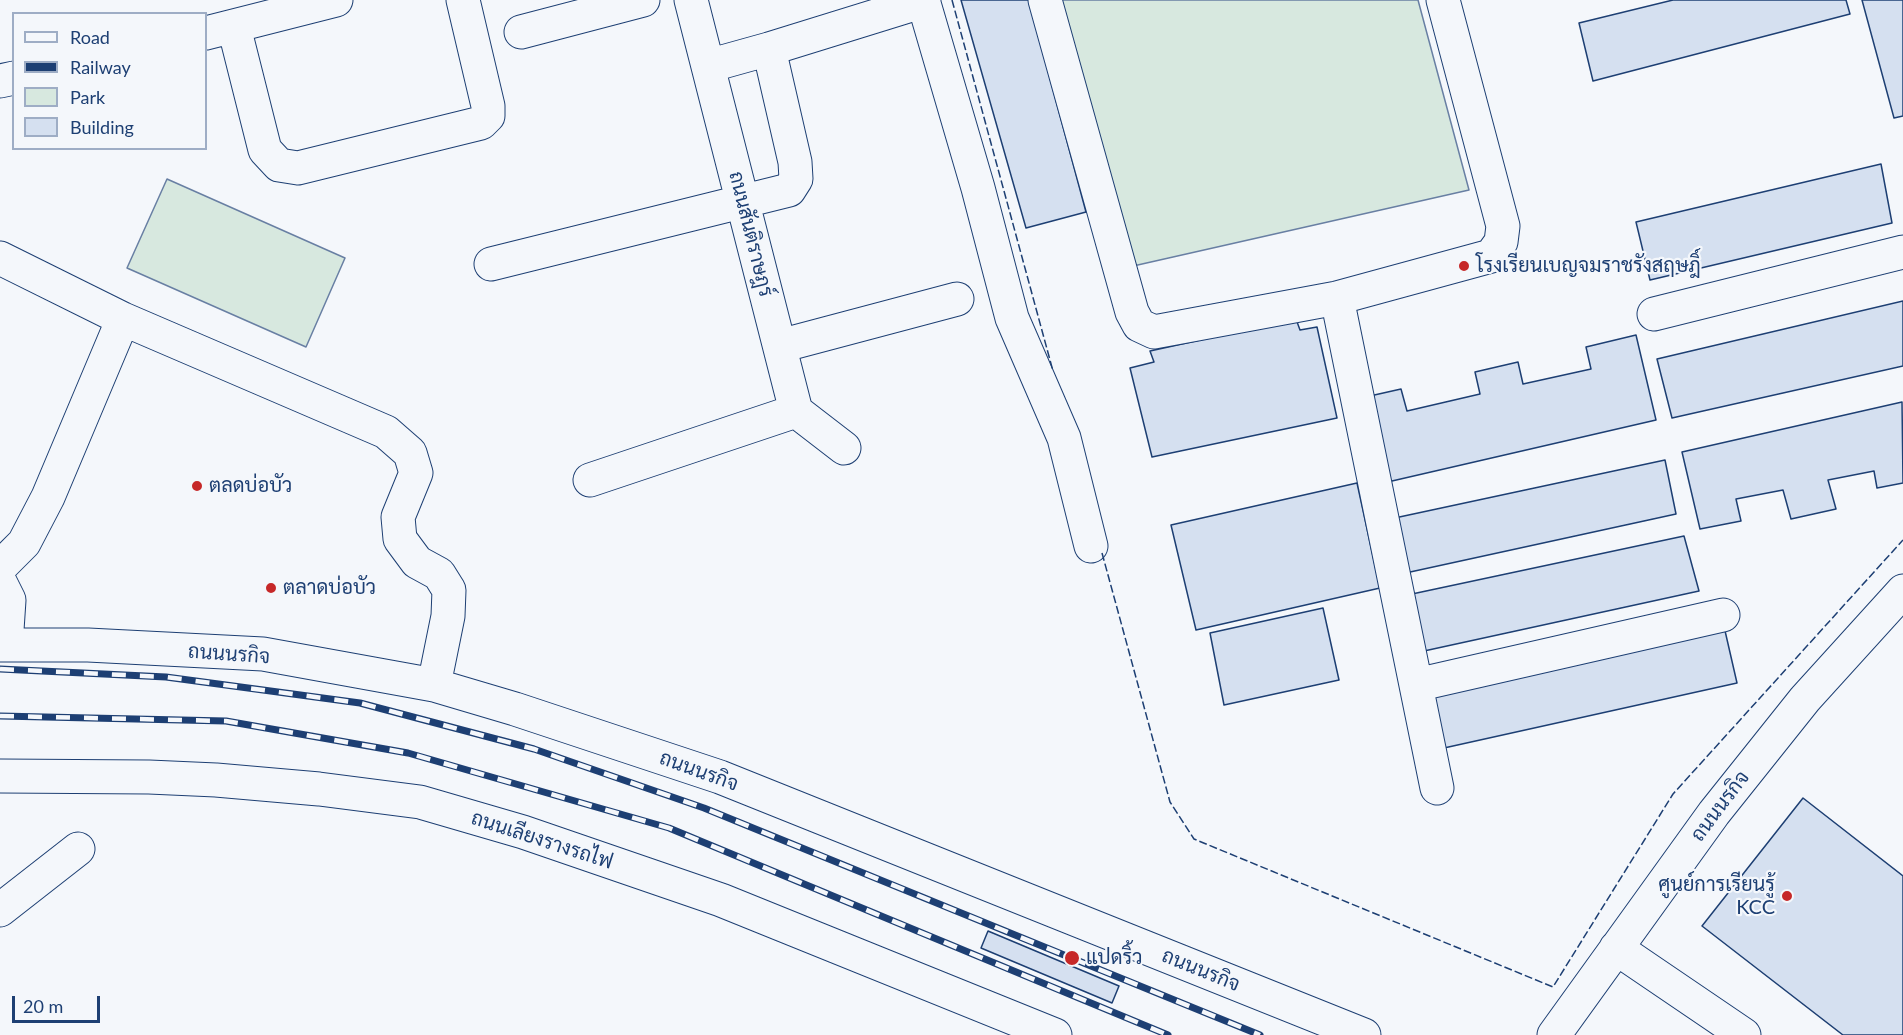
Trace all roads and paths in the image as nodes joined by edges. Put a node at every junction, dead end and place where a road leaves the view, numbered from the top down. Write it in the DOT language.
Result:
graph roads {
  1 [pos="336,0"];
  2 [pos="463,0"];
  3 [pos="643,0"];
  4 [pos="691,0"];
  5 [pos="1045,0"];
  6 [pos="1443,0"];
  7 [pos="923,1"];
  8 [pos="220,30"];
  9 [pos="521,32"];
  10 [pos="769,49"];
  11 [pos="708,66"];
  12 [pos="743,201"];
  13 [pos="1903,252"];
  14 [pos="0,258"];
  15 [pos="491,264"];
  16 [pos="1337,298"];
  17 [pos="957,299"];
  18 [pos="1654,314"];
  19 [pos="123,319"];
  20 [pos="780,346"];
  21 [pos="796,411"];
  22 [pos="844,447"];
  23 [pos="590,480"];
  24 [pos="1091,546"];
  25 [pos="0,567"];
  26 [pos="0,582"];
  27 [pos="1903,591"];
  28 [pos="1723,615"];
  29 [pos="3,645"];
  30 [pos="434,685"];
  31 [pos="1416,685"];
  32 [pos="0,776"];
  33 [pos="1437,788"];
  34 [pos="78,849"];
  35 [pos="0,910"];
  36 [pos="1616,948"];
  37 [pos="1055,1035"];
  38 [pos="1364,1035"];
  39 [pos="1554,1035"];
  40 [pos="1744,1035"];
  1 -- 8 [label="street"];
  2 -- 8 [label="street"];
  3 -- 9 [label="street"];
  4 -- 11 [label="street, ถนนสันติราษฎร์"];
  5 -- 16 [label="street"];
  6 -- 16 [label="street"];
  7 -- 10 [label="street"];
  7 -- 24 [label="street"];
  10 -- 11 [label="street"];
  10 -- 12 [label="street"];
  11 -- 12 [label="street, ถนนสันติราษฎร์"];
  12 -- 15 [label="street"];
  12 -- 20 [label="street, ถนนสันติราษฎร์"];
  13 -- 18 [label="street"];
  14 -- 19 [label="street"];
  16 -- 31 [label="street"];
  17 -- 20 [label="street"];
  19 -- 25 [label="street"];
  19 -- 30 [label="street"];
  20 -- 21 [label="street, ถนนสันติราษฎร์"];
  21 -- 22 [label="street"];
  21 -- 23 [label="street"];
  26 -- 29 [label="street"];
  27 -- 36 [label="street, ถนนนรกิจ"];
  28 -- 31 [label="street"];
  29 -- 30 [label="street, ถนนนรกิจ"];
  30 -- 38 [label="street, ถนนนรกิจ"];
  31 -- 33 [label="street"];
  32 -- 37 [label="street, ถนนเลียงรางรถไฟ"];
  34 -- 35 [label="street"];
  36 -- 39 [label="street, ถนนนรกิจ"];
  36 -- 40 [label="street"];
}
